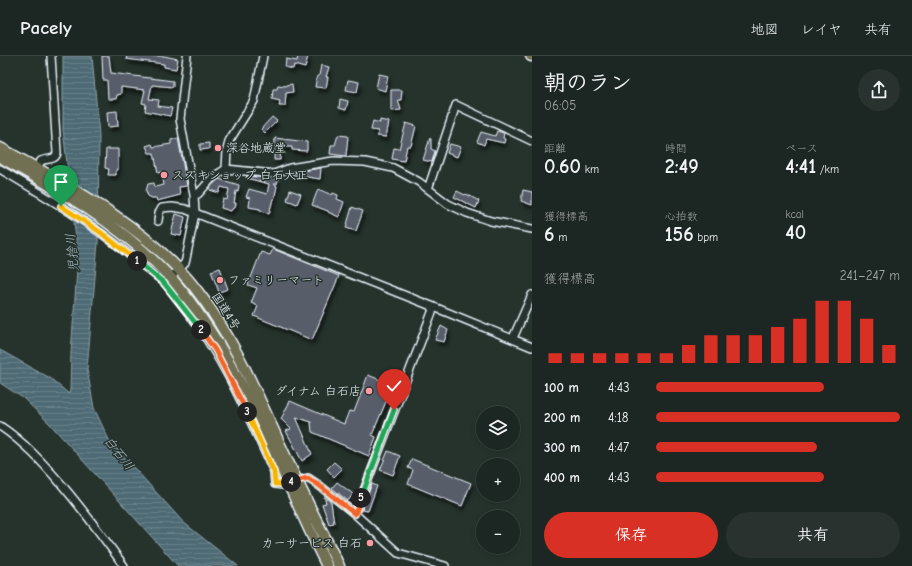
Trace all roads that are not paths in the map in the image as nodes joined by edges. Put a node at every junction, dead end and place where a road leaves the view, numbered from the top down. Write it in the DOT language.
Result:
graph roads {
  1 [pos="51,56"];
  2 [pos="187,56"];
  3 [pos="263,56"];
  4 [pos="532,141"];
  5 [pos="0,148"];
  6 [pos="0,157"];
  7 [pos="37,168"];
  8 [pos="0,169"];
  9 [pos="226,169"];
  10 [pos="48,179"];
  11 [pos="428,189"];
  12 [pos="194,195"];
  13 [pos="195,213"];
  14 [pos="104,214"];
  15 [pos="158,221"];
  16 [pos="532,229"];
  17 [pos="178,270"];
  18 [pos="170,278"];
  19 [pos="532,295"];
  20 [pos="434,306"];
  21 [pos="512,338"];
  22 [pos="532,347"];
  23 [pos="0,426"];
  24 [pos="292,482"];
  25 [pos="355,514"];
  26 [pos="124,566"];
  27 [pos="327,566"];
  28 [pos="339,566"];
  29 [pos="445,566"];
  1 -- 7 [label="street"];
  2 -- 12 [label="street"];
  3 -- 9 [label="street"];
  4 -- 11 [label="street"];
  5 -- 7 [label="highway, 国道4号"];
  6 -- 10 [label="highway, 国道4号"];
  7 -- 10 [label="highway, 国道4号"];
  8 -- 24 [label="street"];
  9 -- 11 [label="street"];
  9 -- 12 [label="street"];
  10 -- 14 [label="highway, 国道4号"];
  11 -- 16 [label="street"];
  12 -- 13 [label="street"];
  13 -- 15 [label="street"];
  13 -- 17 [label="street"];
  13 -- 20 [label="street"];
  14 -- 17 [label="highway, 国道4号"];
  14 -- 18 [label="highway, 国道4号"];
  17 -- 18 [label="street"];
  17 -- 24 [label="highway, 国道4号"];
  18 -- 24 [label="highway, 国道4号"];
  19 -- 21 [label="street"];
  20 -- 21 [label="street"];
  20 -- 25 [label="street"];
  21 -- 22 [label="street"];
  23 -- 26 [label="street"];
  24 -- 25 [label="street"];
  24 -- 27 [label="highway, 国道4号"];
  24 -- 28 [label="highway, 国道4号"];
  25 -- 29 [label="street"];
}
